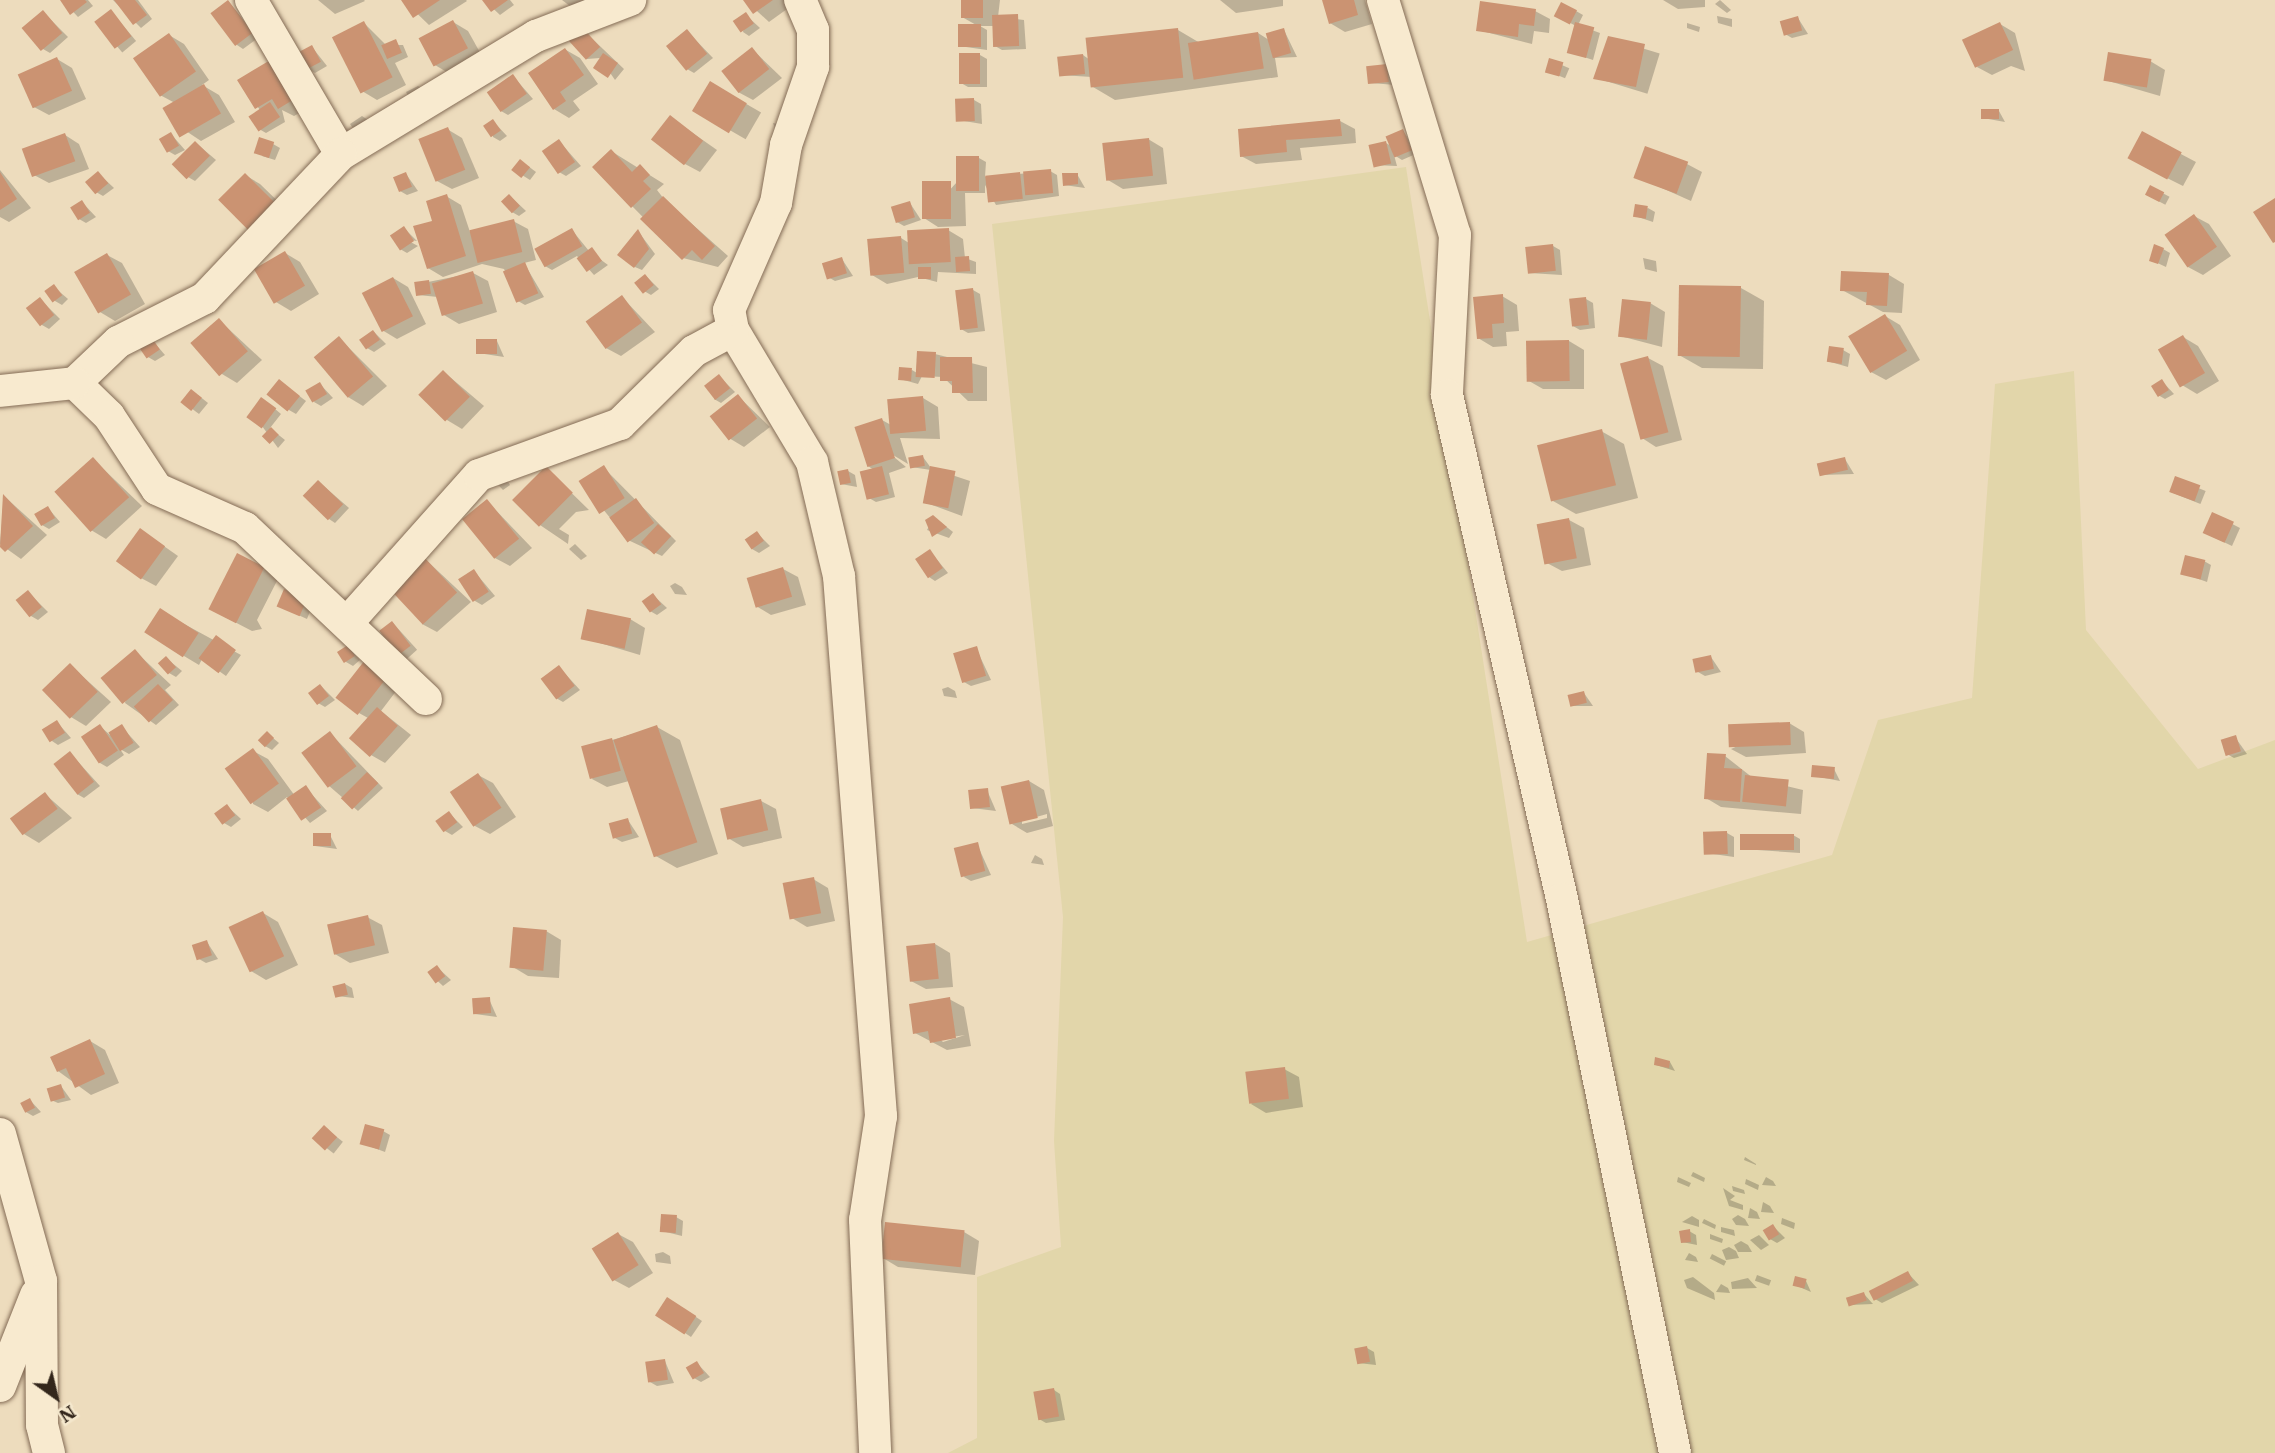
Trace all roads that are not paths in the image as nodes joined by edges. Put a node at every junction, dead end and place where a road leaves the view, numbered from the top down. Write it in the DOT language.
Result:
graph roads {
  1 [pos="251,0"];
  2 [pos="630,0"];
  3 [pos="800,0"];
  4 [pos="1383,0"];
  5 [pos="341,154"];
  6 [pos="733,330"];
  7 [pos="75,383"];
  8 [pos="0,391"];
  9 [pos="347,623"];
  10 [pos="426,699"];
  11 [pos="0,1134"];
  12 [pos="41,1281"];
  13 [pos="0,1386"];
  14 [pos="49,1453"];
  15 [pos="875,1453"];
  16 [pos="1675,1453"];
  1 -- 5 [label="street"];
  2 -- 5 [label="street"];
  3 -- 6 [label="street"];
  4 -- 16 [label="street"];
  5 -- 7 [label="street"];
  6 -- 9 [label="street"];
  6 -- 15 [label="street"];
  7 -- 8 [label="street"];
  7 -- 9 [label="street"];
  9 -- 10 [label="street"];
  11 -- 12 [label="street"];
  12 -- 13 [label="street"];
  12 -- 14 [label="street"];
}
